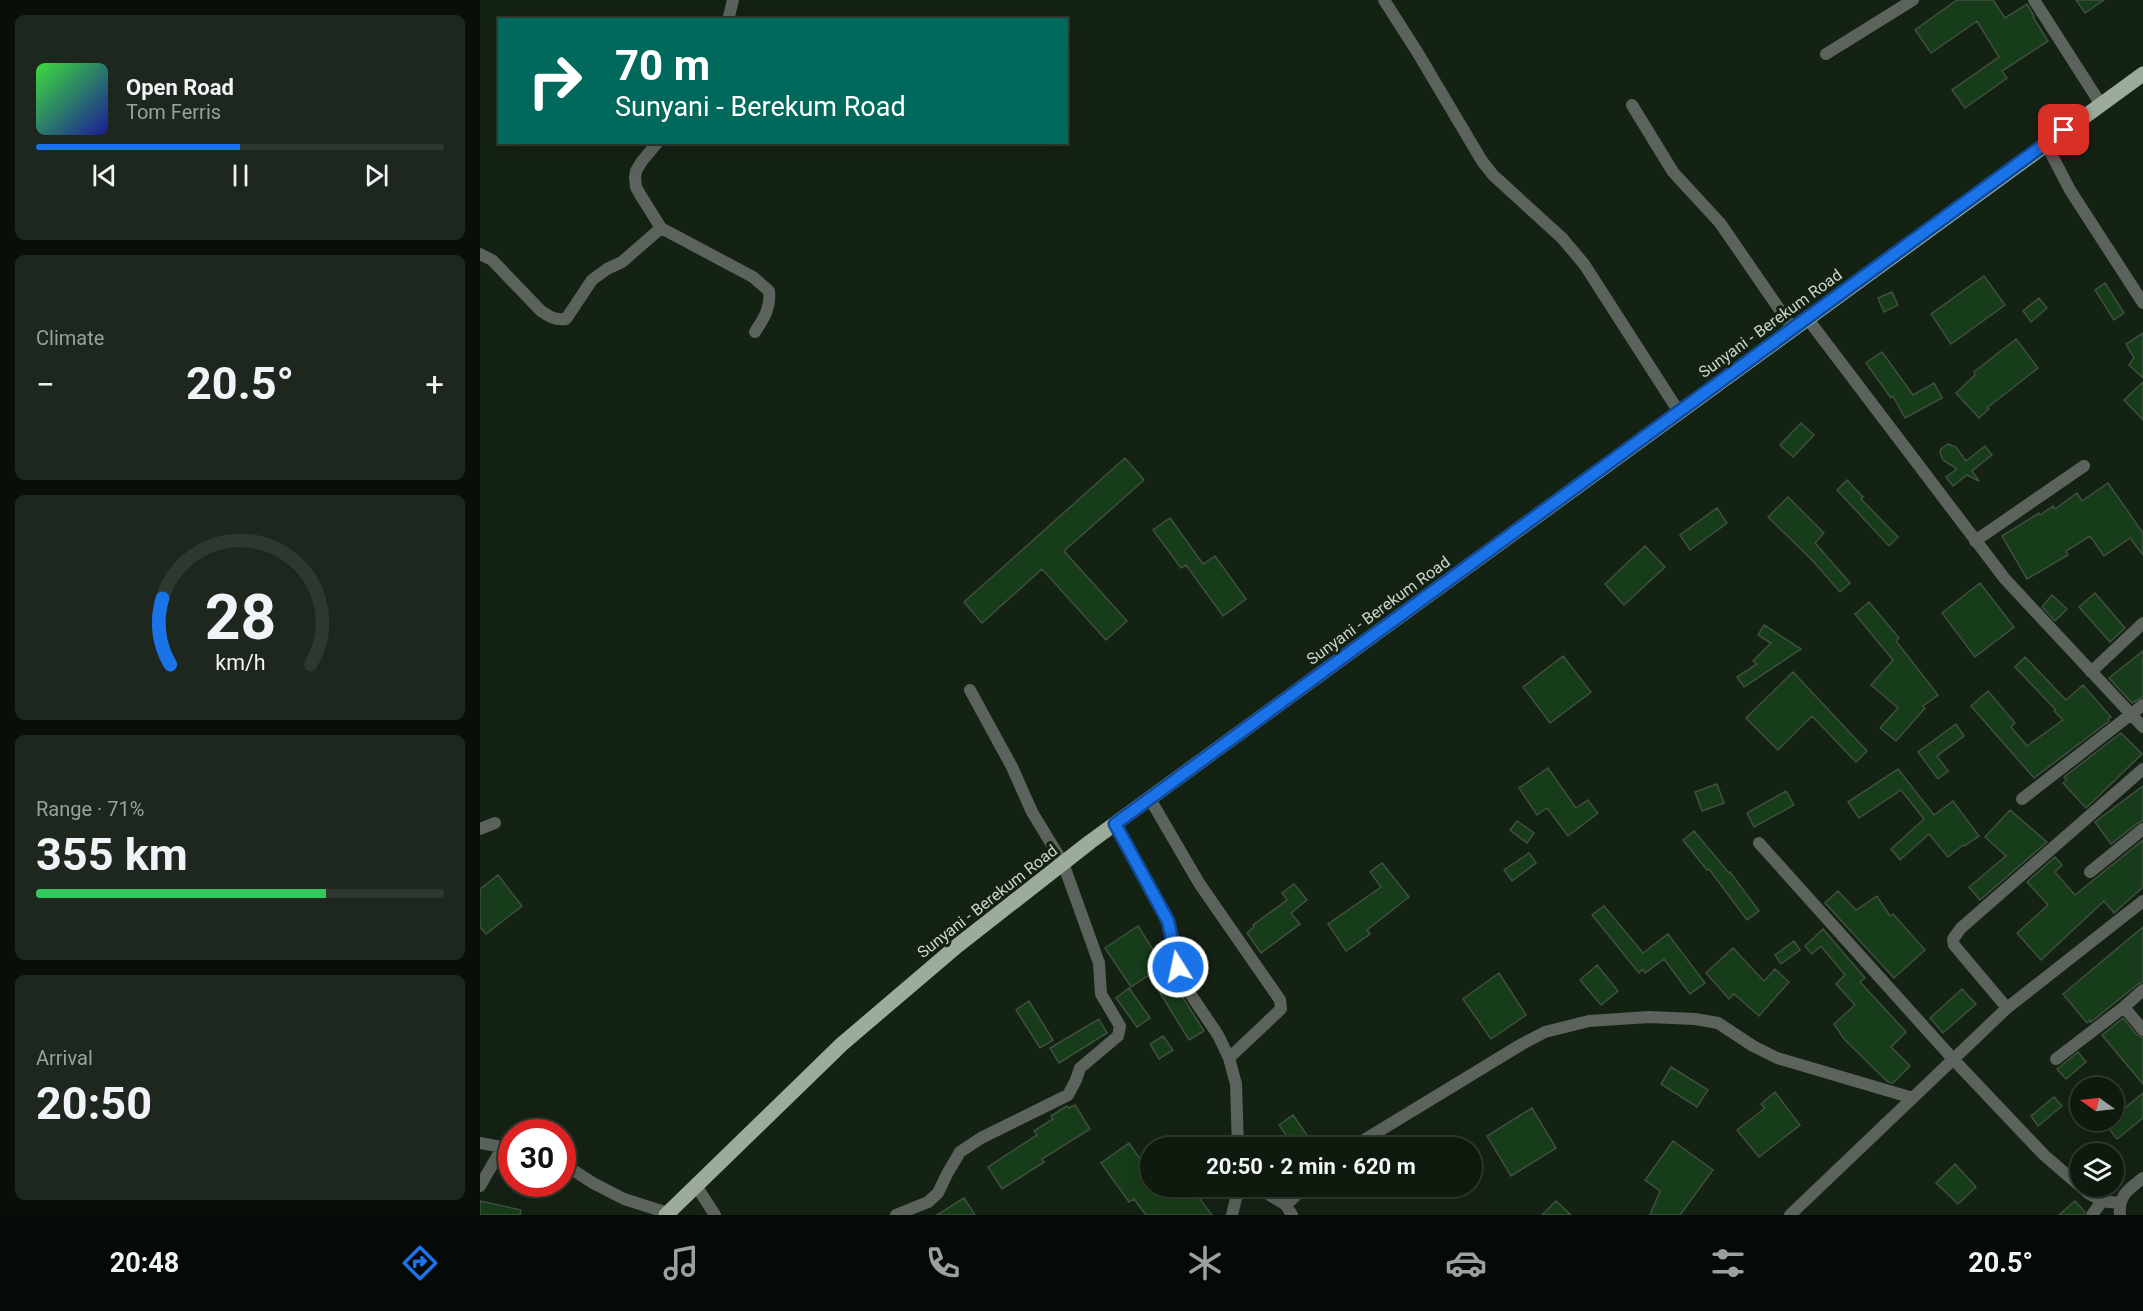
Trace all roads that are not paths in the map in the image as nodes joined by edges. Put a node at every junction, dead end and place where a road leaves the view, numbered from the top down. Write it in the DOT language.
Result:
graph roads {
  1 [pos="733,0"];
  2 [pos="1384,0"];
  3 [pos="1913,0"];
  4 [pos="2034,0"];
  5 [pos="728,18"];
  6 [pos="1826,54"];
  7 [pos="2143,74"];
  8 [pos="2100,103"];
  9 [pos="1632,105"];
  10 [pos="656,144"];
  11 [pos="2046,144"];
  12 [pos="661,228"];
  13 [pos="480,254"];
  14 [pos="2143,303"];
  15 [pos="1807,318"];
  16 [pos="1793,328"];
  17 [pos="755,332"];
  18 [pos="1679,412"];
  19 [pos="2084,466"];
  20 [pos="1975,541"];
  21 [pos="2143,623"];
  22 [pos="2091,672"];
  23 [pos="970,690"];
  24 [pos="2143,705"];
  25 [pos="2131,715"];
  26 [pos="2143,727"];
  27 [pos="2143,769"];
  28 [pos="1150,799"];
  29 [pos="2022,799"];
  30 [pos="495,823"];
  31 [pos="1115,824"];
  32 [pos="480,829"];
  33 [pos="2143,829"];
  34 [pos="1759,843"];
  35 [pos="1063,863"];
  36 [pos="2090,872"];
  37 [pos="2143,901"];
  38 [pos="2143,990"];
  39 [pos="2124,1007"];
  40 [pos="2007,1008"];
  41 [pos="2143,1030"];
  42 [pos="1229,1058"];
  43 [pos="1953,1059"];
  44 [pos="2056,1059"];
  45 [pos="1913,1098"];
  46 [pos="1238,1137"];
  47 [pos="1369,1137"];
  48 [pos="480,1143"];
  49 [pos="498,1146"];
  50 [pos="498,1161"];
  51 [pos="576,1172"];
  52 [pos="2143,1178"];
  53 [pos="480,1186"];
  54 [pos="697,1187"];
  55 [pos="1236,1197"];
  56 [pos="1271,1197"];
  57 [pos="1298,1197"];
  58 [pos="2102,1201"];
  59 [pos="2119,1209"];
  60 [pos="1289,1210"];
  61 [pos="667,1214"];
  62 [pos="715,1215"];
  63 [pos="896,1215"];
  64 [pos="1232,1215"];
  65 [pos="1790,1215"];
  66 [pos="2092,1215"];
  1 -- 5 [label="street"];
  2 -- 18 [label="street"];
  3 -- 6 [label="street"];
  4 -- 8 [label="street"];
  7 -- 8 [label="main road, Sunyani - Berekum Road"];
  8 -- 11 [label="main road, Sunyani - Berekum Road"];
  9 -- 16 [label="street"];
  10 -- 12 [label="street"];
  11 -- 14 [label="street"];
  11 -- 15 [label="main road, Sunyani - Berekum Road"];
  12 -- 13 [label="street"];
  12 -- 17 [label="street"];
  15 -- 16 [label="main road, Sunyani - Berekum Road"];
  15 -- 20 [label="street"];
  16 -- 18 [label="main road, Sunyani - Berekum Road"];
  18 -- 28 [label="main road, Sunyani - Berekum Road"];
  19 -- 20 [label="street"];
  20 -- 22 [label="street"];
  21 -- 22 [label="street"];
  22 -- 25 [label="street"];
  23 -- 35 [label="street"];
  24 -- 25 [label="street"];
  25 -- 26 [label="street"];
  25 -- 29 [label="street"];
  27 -- 40 [label="street"];
  28 -- 31 [label="main road, Sunyani - Berekum Road"];
  28 -- 42 [label="street"];
  30 -- 32 [label="street"];
  31 -- 35 [label="main road, Sunyani - Berekum Road"];
  31 -- 42 [label="street"];
  33 -- 36 [label="street"];
  34 -- 43 [label="street"];
  35 -- 54 [label="main road, Sunyani - Berekum Road"];
  35 -- 63 [label="street"];
  37 -- 40 [label="street"];
  38 -- 39 [label="street"];
  39 -- 41 [label="street"];
  39 -- 44 [label="street"];
  40 -- 43 [label="street"];
  42 -- 46 [label="street"];
  43 -- 45 [label="street"];
  43 -- 58 [label="street"];
  45 -- 47 [label="street"];
  45 -- 65 [label="street"];
  48 -- 49 [label="street"];
  50 -- 53 [label="street"];
  51 -- 61 [label="street"];
  52 -- 59 [label="street"];
  54 -- 61 [label="main road, Sunyani - Berekum Road"];
  54 -- 62 [label="street"];
  55 -- 64 [label="street"];
  56 -- 60 [label="street"];
  57 -- 60 [label="street"];
  58 -- 59 [label="street"];
  58 -- 66 [label="street"];
}
